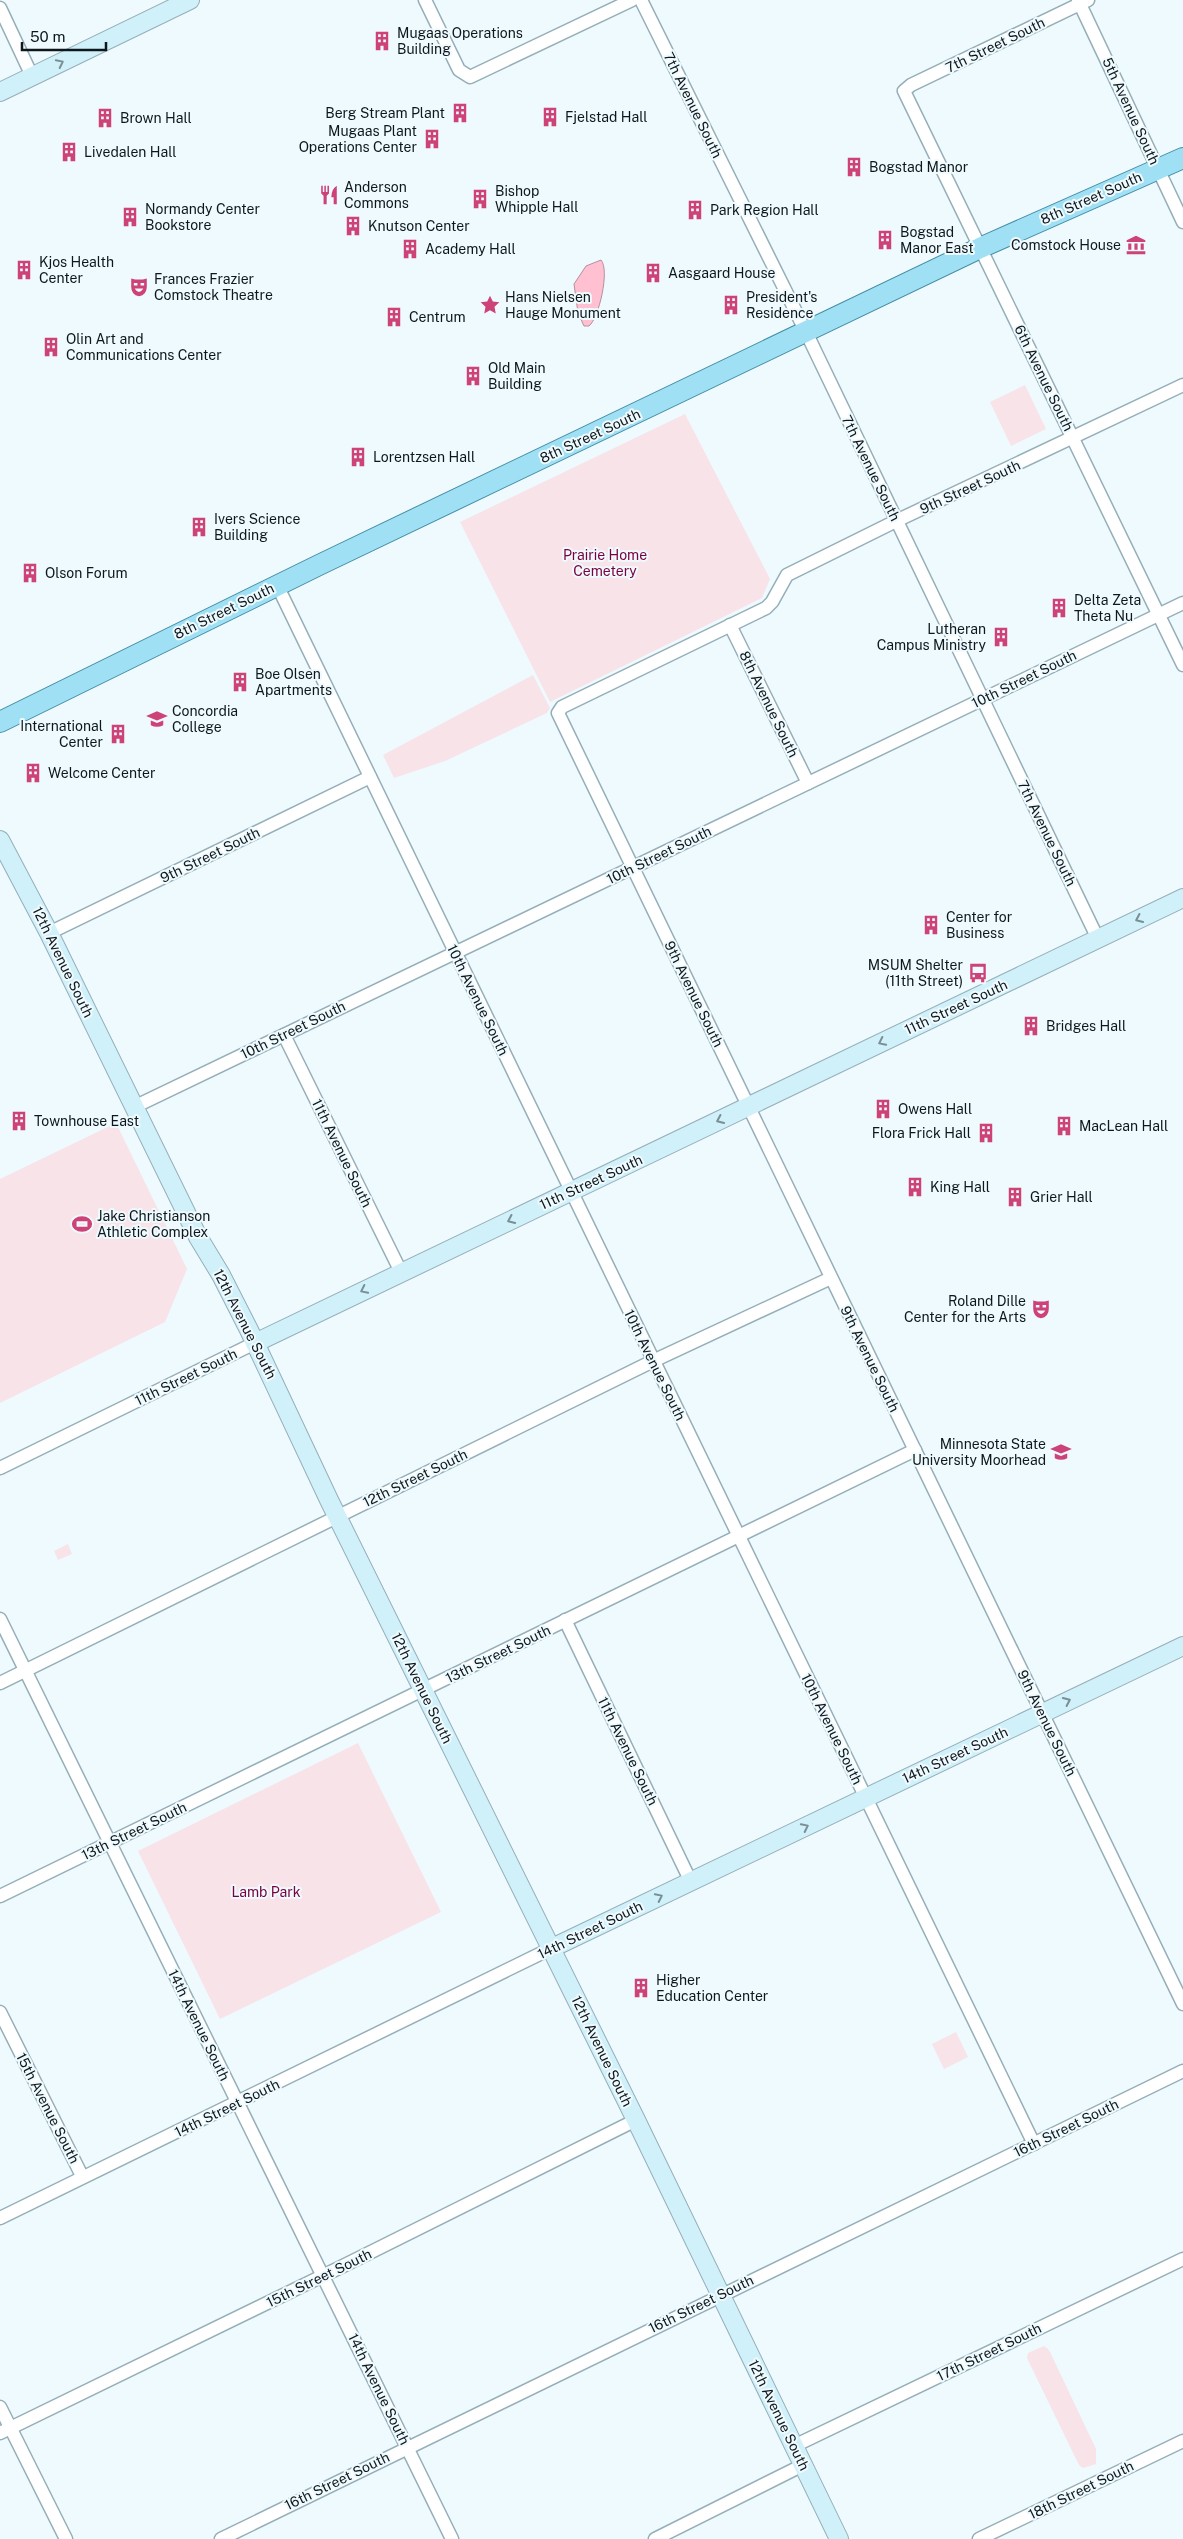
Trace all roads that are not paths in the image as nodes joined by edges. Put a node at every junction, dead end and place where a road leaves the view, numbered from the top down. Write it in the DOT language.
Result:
graph roads {
  1 [pos="190,0"];
  2 [pos="425,0"];
  3 [pos="632,0"];
  4 [pos="641,0"];
  5 [pos="1082,1"];
  6 [pos="0,8"];
  7 [pos="32,76"];
  8 [pos="904,91"];
  9 [pos="0,92"];
  10 [pos="1183,158"];
  11 [pos="1158,168"];
  12 [pos="1183,222"];
  13 [pos="980,248"];
  14 [pos="806,332"];
  15 [pos="1183,385"];
  16 [pos="1073,439"];
  17 [pos="896,521"];
  18 [pos="277,585"];
  19 [pos="1183,603"];
  20 [pos="1159,614"];
  21 [pos="730,625"];
  22 [pos="1183,664"];
  23 [pos="982,699"];
  24 [pos="558,713"];
  25 [pos="0,722"];
  26 [pos="370,777"];
  27 [pos="808,783"];
  28 [pos="0,840"];
  29 [pos="632,867"];
  30 [pos="1183,898"];
  31 [pos="49,933"];
  32 [pos="1098,938"];
  33 [pos="455,953"];
  34 [pos="284,1035"];
  35 [pos="134,1107"];
  36 [pos="748,1107"];
  37 [pos="571,1191"];
  38 [pos="400,1272"];
  39 [pos="831,1278"];
  40 [pos="255,1343"];
  41 [pos="652,1361"];
  42 [pos="914,1450"];
  43 [pos="0,1468"];
  44 [pos="337,1516"];
  45 [pos="738,1536"];
  46 [pos="0,1619"];
  47 [pos="565,1620"];
  48 [pos="1183,1646"];
  49 [pos="25,1671"];
  50 [pos="0,1682"];
  51 [pos="424,1690"];
  52 [pos="1042,1713"];
  53 [pos="865,1797"];
  54 [pos="110,1842"];
  55 [pos="691,1882"];
  56 [pos="0,1896"];
  57 [pos="552,1948"];
  58 [pos="1183,2004"];
  59 [pos="0,2012"];
  60 [pos="1183,2071"];
  61 [pos="237,2103"];
  62 [pos="636,2120"];
  63 [pos="1034,2144"];
  64 [pos="82,2176"];
  65 [pos="0,2218"];
  66 [pos="1183,2259"];
  67 [pos="324,2275"];
  68 [pos="719,2295"];
  69 [pos="0,2406"];
  70 [pos="5,2431"];
  71 [pos="1183,2441"];
  72 [pos="794,2446"];
  73 [pos="407,2447"];
  74 [pos="804,2465"];
  75 [pos="66,2539"];
  76 [pos="221,2539"];
  77 [pos="452,2539"];
  78 [pos="655,2539"];
  79 [pos="839,2539"];
  80 [pos="979,2539"];
  7 -- 1 [label="street, one-way"];
  2 -- 3 [label="street"];
  4 -- 14 [label="street, 7th Avenue South"];
  5 -- 8 [label="street, 7th Street South"];
  5 -- 11 [label="street, 5th Avenue South"];
  6 -- 7 [label="street"];
  7 -- 9 [label="street"];
  8 -- 13 [label="street, 6th Avenue South"];
  10 -- 11 [label="main road, 8th Street South"];
  11 -- 12 [label="street, 5th Avenue South"];
  11 -- 13 [label="main road, 8th Street South"];
  13 -- 14 [label="main road, 8th Street South"];
  13 -- 16 [label="street, 6th Avenue South"];
  14 -- 17 [label="street, 7th Avenue South"];
  14 -- 18 [label="main road, 8th Street South"];
  15 -- 16 [label="street, 9th Street South"];
  16 -- 17 [label="street, 9th Street South"];
  16 -- 20 [label="street, 6th Avenue South"];
  17 -- 21 [label="street, 9th Street South"];
  17 -- 23 [label="street, 7th Avenue South"];
  18 -- 25 [label="main road, 8th Street South"];
  18 -- 26 [label="street, 10th Avenue South"];
  19 -- 20 [label="street, 10th Street South"];
  20 -- 22 [label="street, 6th Avenue South"];
  20 -- 23 [label="street, 10th Street South"];
  21 -- 24 [label="street, 9th Street South"];
  21 -- 27 [label="street, 8th Avenue South"];
  23 -- 27 [label="street, 10th Street South"];
  23 -- 32 [label="street, 7th Avenue South"];
  24 -- 29 [label="street, 9th Avenue South"];
  26 -- 31 [label="street, 9th Street South"];
  26 -- 33 [label="street, 10th Avenue South"];
  27 -- 29 [label="street, 10th Street South"];
  28 -- 31 [label="street, 12th Avenue South"];
  29 -- 33 [label="street, 10th Street South"];
  29 -- 36 [label="street, 9th Avenue South"];
  30 -- 32 [label="street, 11th Street South, one-way"];
  31 -- 35 [label="street, 12th Avenue South"];
  32 -- 36 [label="street, 11th Street South, one-way"];
  33 -- 34 [label="street, 10th Street South"];
  33 -- 37 [label="street, 10th Avenue South"];
  34 -- 35 [label="street, 10th Street South"];
  34 -- 38 [label="street, 11th Avenue South"];
  35 -- 40 [label="street, 12th Avenue South"];
  36 -- 37 [label="street, 11th Street South, one-way"];
  36 -- 39 [label="street, 9th Avenue South"];
  37 -- 38 [label="street, 11th Street South, one-way"];
  37 -- 41 [label="street, 10th Avenue South"];
  38 -- 40 [label="street, 11th Street South, one-way"];
  39 -- 41 [label="street, 12th Street South"];
  39 -- 42 [label="street, 9th Avenue South"];
  40 -- 43 [label="street, 11th Street South"];
  40 -- 44 [label="street, 12th Avenue South"];
  41 -- 44 [label="street, 12th Street South"];
  41 -- 45 [label="street, 10th Avenue South"];
  42 -- 45 [label="street, 13th Street South"];
  42 -- 52 [label="street, 9th Avenue South"];
  44 -- 49 [label="street, 12th Street South"];
  44 -- 51 [label="street, 12th Avenue South"];
  45 -- 47 [label="street, 13th Street South"];
  45 -- 53 [label="street, 10th Avenue South"];
  46 -- 49 [label="street, 14th Avenue South"];
  47 -- 51 [label="street, 13th Street South"];
  47 -- 55 [label="street, 11th Avenue South"];
  52 -- 48 [label="street, 14th Street South, one-way"];
  49 -- 50 [label="street, 12th Street South"];
  49 -- 54 [label="street, 14th Avenue South"];
  51 -- 54 [label="street, 13th Street South"];
  51 -- 57 [label="street, 12th Avenue South"];
  52 -- 53 [label="street, 14th Street South"];
  52 -- 58 [label="street, 9th Avenue South"];
  55 -- 53 [label="street, 14th Street South, one-way"];
  53 -- 63 [label="street, 10th Avenue South"];
  54 -- 56 [label="street, 13th Street South"];
  54 -- 61 [label="street, 14th Avenue South"];
  57 -- 55 [label="street, 14th Street South, one-way"];
  57 -- 61 [label="street, 14th Street South"];
  57 -- 62 [label="street, 12th Avenue South"];
  59 -- 64 [label="street, 15th Avenue South"];
  60 -- 63 [label="street, 16th Street South"];
  61 -- 64 [label="street, 14th Street South"];
  61 -- 67 [label="street, 14th Avenue South"];
  62 -- 67 [label="street, 15th Street South"];
  62 -- 68 [label="street, 12th Avenue South"];
  63 -- 68 [label="street, 16th Street South"];
  64 -- 65 [label="street, 14th Street South"];
  66 -- 72 [label="street, 17th Street South"];
  67 -- 70 [label="street, 15th Street South"];
  67 -- 73 [label="street, 14th Avenue South"];
  68 -- 72 [label="street, 12th Avenue South"];
  68 -- 73 [label="street, 16th Street South"];
  69 -- 70 [label="street"];
  70 -- 75 [label="street"];
  71 -- 80 [label="street, 18th Street South"];
  72 -- 74 [label="street, 12th Avenue South"];
  73 -- 76 [label="street, 16th Street South"];
  73 -- 77 [label="street, 14th Avenue South"];
  74 -- 78 [label="street"];
  74 -- 79 [label="street, 12th Avenue South"];
}
